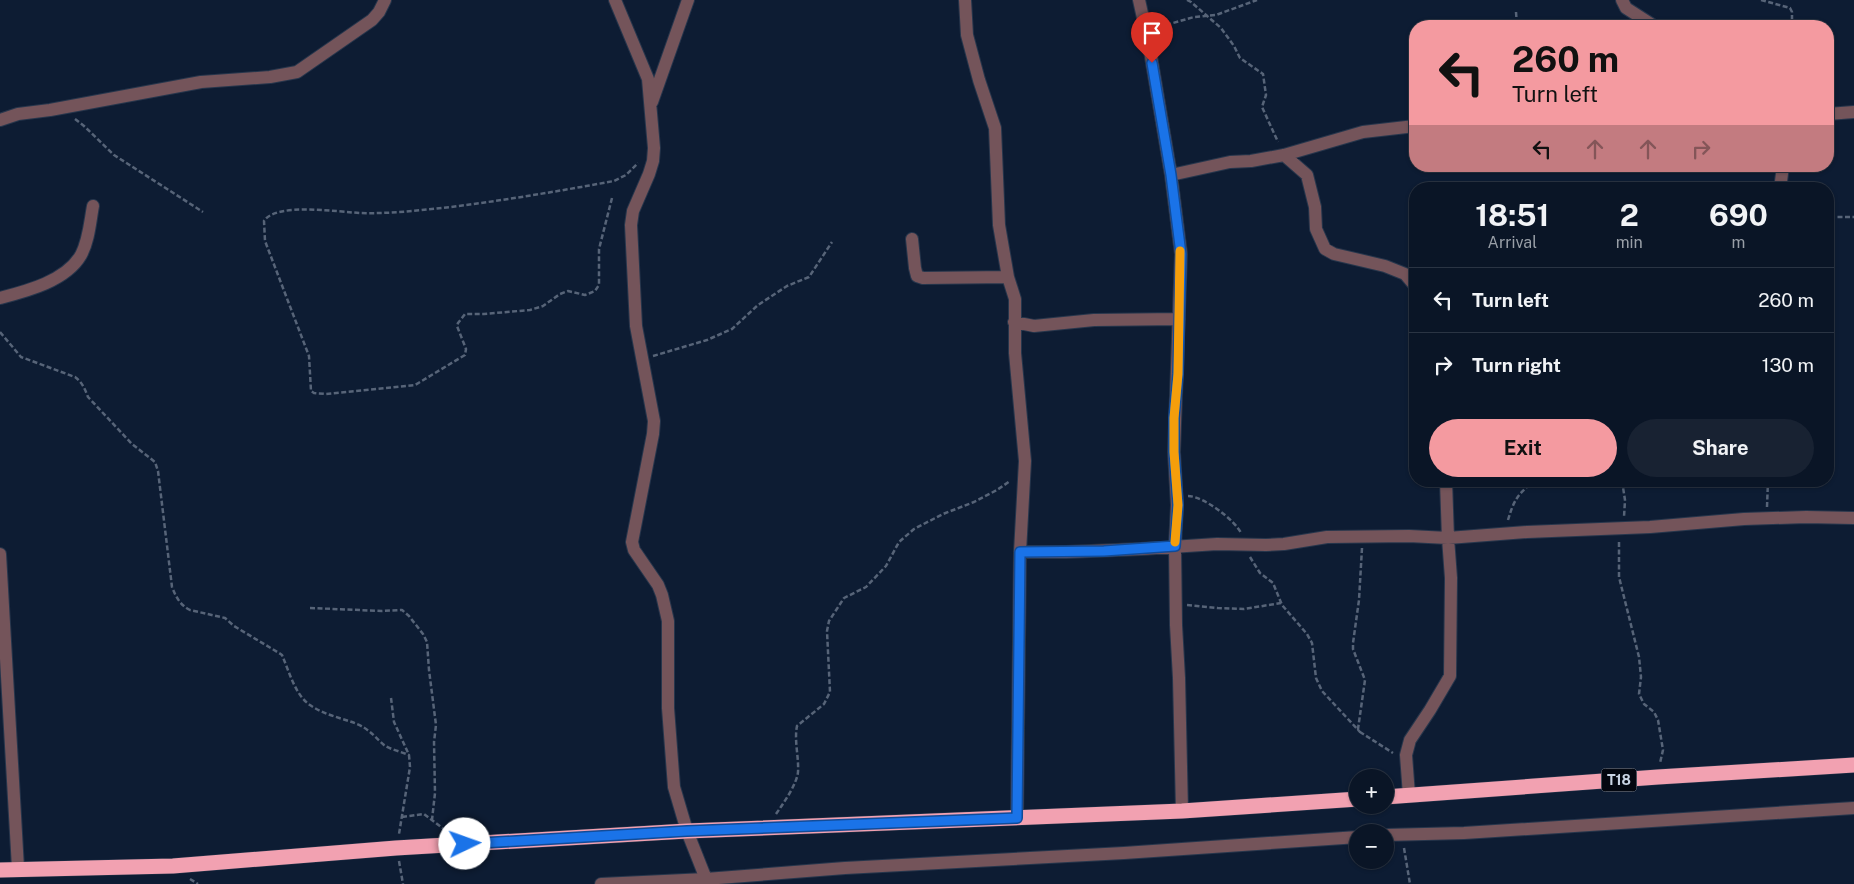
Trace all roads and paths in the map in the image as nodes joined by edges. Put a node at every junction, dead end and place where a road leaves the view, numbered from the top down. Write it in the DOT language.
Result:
graph roads {
  1 [pos="385,0"];
  2 [pos="615,0"];
  3 [pos="688,0"];
  4 [pos="965,0"];
  5 [pos="1138,0"];
  6 [pos="1187,0"];
  7 [pos="1257,0"];
  8 [pos="1622,0"];
  9 [pos="1761,0"];
  10 [pos="1516,12"];
  11 [pos="1208,16"];
  12 [pos="1517,20"];
  13 [pos="1645,20"];
  14 [pos="1792,20"];
  15 [pos="1145,30"];
  16 [pos="649,109"];
  17 [pos="50,110"];
  18 [pos="1854,112"];
  19 [pos="1834,114"];
  20 [pos="0,120"];
  21 [pos="1409,127"];
  22 [pos="654,148"];
  23 [pos="1284,155"];
  24 [pos="1171,175"];
  25 [pos="612,198"];
  26 [pos="93,206"];
  27 [pos="203,212"];
  28 [pos="1834,217"];
  29 [pos="1854,217"];
  30 [pos="912,239"];
  31 [pos="832,242"];
  32 [pos="1008,277"];
  33 [pos="1409,279"];
  34 [pos="0,298"];
  35 [pos="1179,319"];
  36 [pos="1014,322"];
  37 [pos="0,332"];
  38 [pos="642,360"];
  39 [pos="1025,461"];
  40 [pos="1446,487"];
  41 [pos="1526,487"];
  42 [pos="1623,487"];
  43 [pos="1768,487"];
  44 [pos="1177,496"];
  45 [pos="1767,518"];
  46 [pos="1854,518"];
  47 [pos="1622,529"];
  48 [pos="1499,534"];
  49 [pos="1363,537"];
  50 [pos="1448,538"];
  51 [pos="1245,545"];
  52 [pos="1175,546"];
  53 [pos="1020,552"];
  54 [pos="0,554"];
  55 [pos="1281,603"];
  56 [pos="1176,604"];
  57 [pos="310,608"];
  58 [pos="391,698"];
  59 [pos="1360,732"];
  60 [pos="409,755"];
  61 [pos="1406,760"];
  62 [pos="1854,765"];
  63 [pos="1658,777"];
  64 [pos="1409,796"];
  65 [pos="1394,797"];
  66 [pos="1349,800"];
  67 [pos="1854,808"];
  68 [pos="1182,810"];
  69 [pos="402,817"];
  70 [pos="1017,818"];
  71 [pos="432,820"];
  72 [pos="764,828"];
  73 [pos="446,831"];
  74 [pos="687,831"];
  75 [pos="1394,834"];
  76 [pos="1400,834"];
  77 [pos="1349,838"];
  78 [pos="396,848"];
  79 [pos="18,868"];
  80 [pos="0,870"];
  81 [pos="707,882"];
  82 [pos="403,884"];
  83 [pos="601,884"];
  84 [pos="1410,884"];
  1 -- 17 [label="street"];
  2 -- 16 [label="street"];
  3 -- 16 [label="street"];
  4 -- 32 [label="street"];
  5 -- 15 [label="street"];
  6 -- 11 [label="path"];
  7 -- 11 [label="path"];
  8 -- 13 [label="street"];
  9 -- 14 [label="path"];
  10 -- 12 [label="path"];
  11 -- 15 [label="path"];
  11 -- 23 [label="path"];
  15 -- 24 [label="street"];
  16 -- 22 [label="street"];
  17 -- 20 [label="street"];
  17 -- 27 [label="path"];
  18 -- 19 [label="street"];
  21 -- 23 [label="street"];
  22 -- 25 [label="path"];
  22 -- 38 [label="street"];
  23 -- 24 [label="street"];
  23 -- 33 [label="street"];
  24 -- 35 [label="street"];
  26 -- 34 [label="street"];
  28 -- 29 [label="path"];
  30 -- 32 [label="street"];
  31 -- 38 [label="path"];
  32 -- 36 [label="street"];
  35 -- 36 [label="street"];
  35 -- 44 [label="street"];
  36 -- 39 [label="street"];
  37 -- 60 [label="path"];
  38 -- 74 [label="street"];
  39 -- 53 [label="street"];
  39 -- 72 [label="path"];
  40 -- 50 [label="street"];
  41 -- 48 [label="path"];
  42 -- 47 [label="path"];
  43 -- 45 [label="path"];
  44 -- 51 [label="path"];
  44 -- 52 [label="street"];
  45 -- 46 [label="street"];
  45 -- 47 [label="street"];
  47 -- 48 [label="street"];
  47 -- 63 [label="path"];
  48 -- 50 [label="street"];
  49 -- 50 [label="street"];
  49 -- 51 [label="street"];
  49 -- 59 [label="path"];
  50 -- 61 [label="street"];
  51 -- 52 [label="street"];
  51 -- 55 [label="path"];
  52 -- 53 [label="street"];
  52 -- 56 [label="street"];
  53 -- 70 [label="street"];
  54 -- 79 [label="street"];
  55 -- 56 [label="path"];
  55 -- 59 [label="path"];
  56 -- 68 [label="street"];
  57 -- 71 [label="path"];
  58 -- 60 [label="path"];
  59 -- 61 [label="path"];
  60 -- 69 [label="path"];
  61 -- 64 [label="street"];
  62 -- 63 [label="highway, T18"];
  63 -- 64 [label="highway, T18"];
  64 -- 65 [label="highway, T18"];
  66 -- 68 [label="highway"];
  67 -- 76 [label="street"];
  68 -- 70 [label="highway"];
  69 -- 71 [label="path"];
  69 -- 78 [label="path"];
  70 -- 72 [label="highway"];
  71 -- 73 [label="path"];
  72 -- 74 [label="highway"];
  74 -- 78 [label="highway"];
  74 -- 81 [label="street"];
  75 -- 76 [label="street"];
  76 -- 84 [label="path"];
  77 -- 81 [label="street"];
  78 -- 79 [label="highway"];
  78 -- 82 [label="path"];
  79 -- 80 [label="highway"];
  81 -- 83 [label="street"];
}
